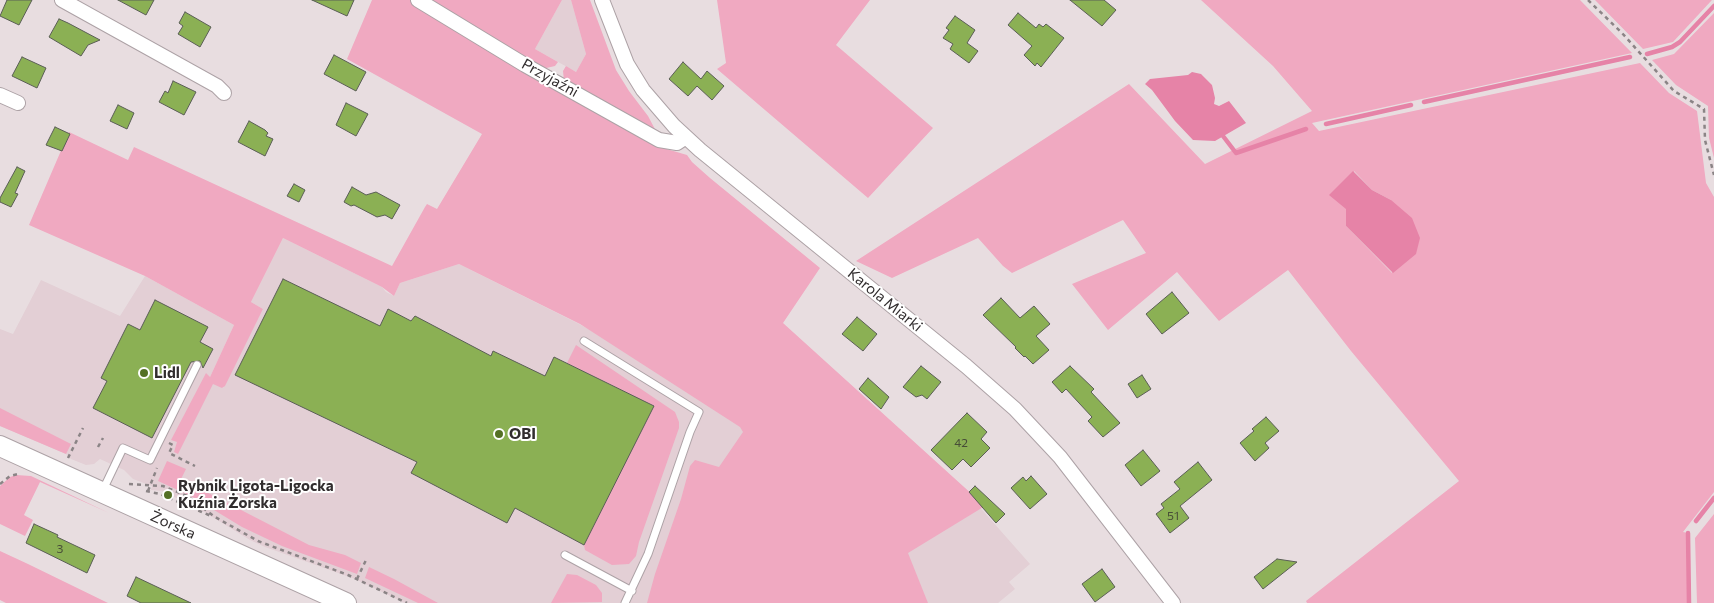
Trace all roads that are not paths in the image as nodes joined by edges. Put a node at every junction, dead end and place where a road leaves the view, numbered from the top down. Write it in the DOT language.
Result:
graph roads {
  1 [pos="62,0"];
  2 [pos="418,0"];
  3 [pos="602,0"];
  4 [pos="224,93"];
  5 [pos="0,95"];
  6 [pos="18,103"];
  7 [pos="686,137"];
  8 [pos="584,341"];
  9 [pos="197,365"];
  10 [pos="0,446"];
  11 [pos="102,492"];
  12 [pos="565,555"];
  13 [pos="632,591"];
  14 [pos="346,603"];
  15 [pos="625,603"];
  16 [pos="1173,603"];
  1 -- 4 [label="street"];
  2 -- 7 [label="street, Przyjaźni"];
  3 -- 7 [label="street, Karola Miarki"];
  5 -- 6 [label="street"];
  7 -- 16 [label="street, Karola Miarki"];
  8 -- 13 [label="lane"];
  9 -- 11 [label="lane"];
  10 -- 11 [label="main road, Żorska"];
  11 -- 14 [label="main road, Żorska"];
  12 -- 13 [label="lane"];
  13 -- 15 [label="lane"];
}
